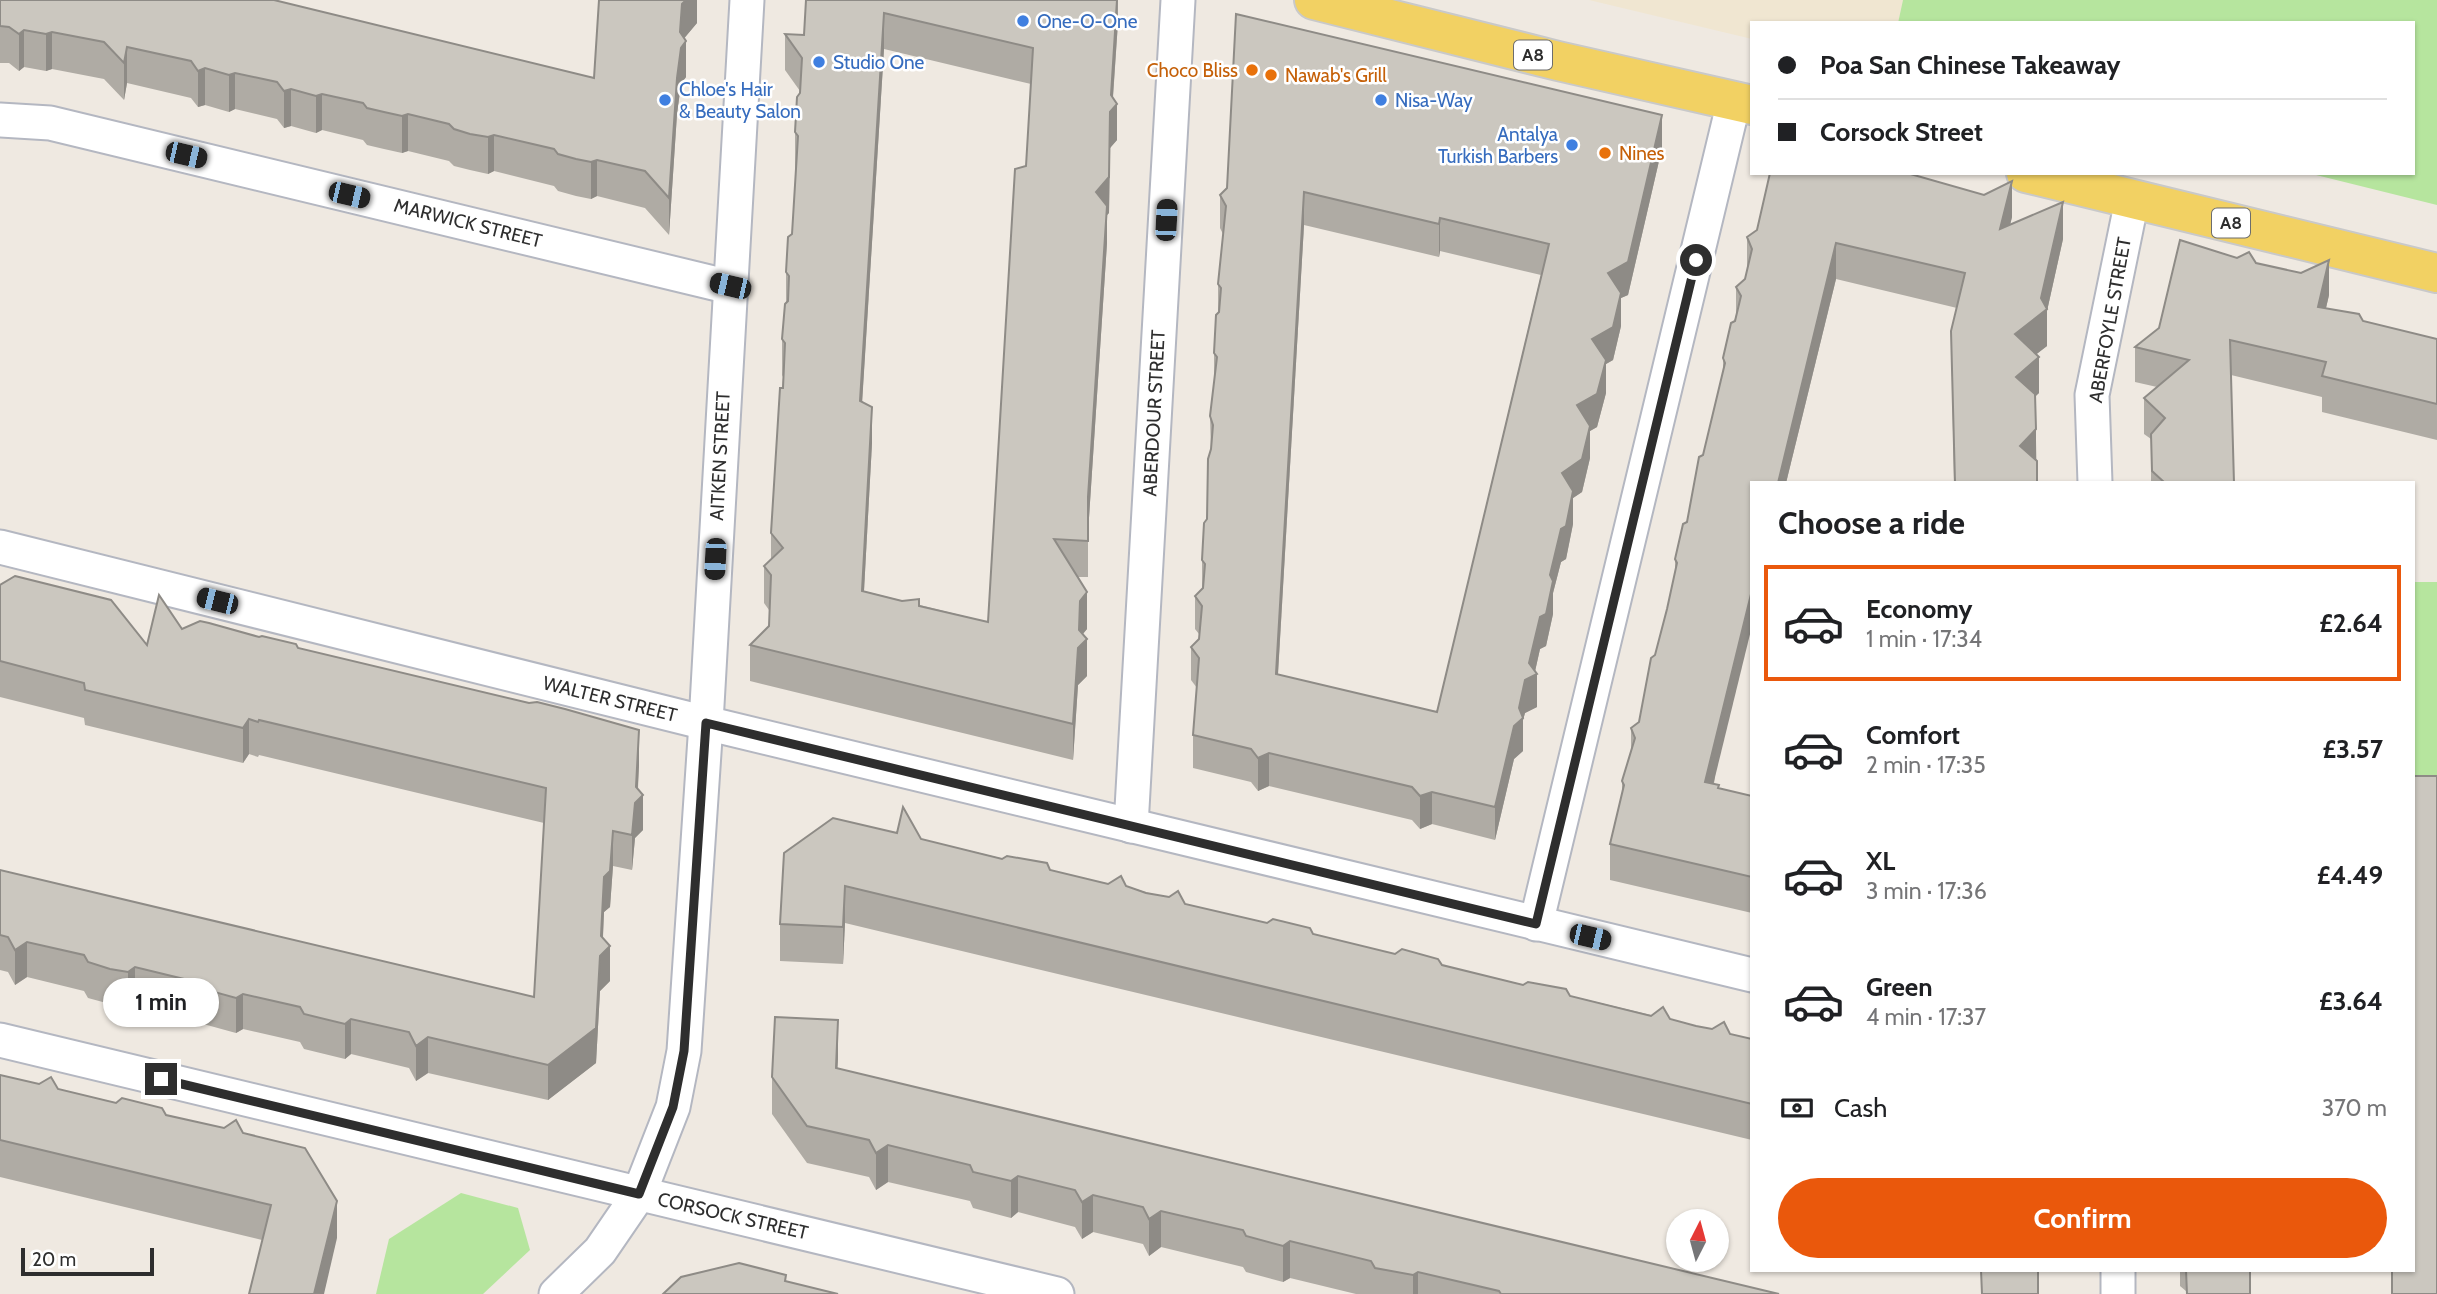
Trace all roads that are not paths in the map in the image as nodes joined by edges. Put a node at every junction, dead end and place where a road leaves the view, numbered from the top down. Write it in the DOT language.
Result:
graph roads {
  1 [pos="747,0"];
  2 [pos="1178,0"];
  3 [pos="1314,0"];
  4 [pos="1743,103"];
  5 [pos="0,120"];
  6 [pos="2033,175"];
  7 [pos="2132,200"];
  8 [pos="2437,273"];
  9 [pos="730,286"];
  10 [pos="2095,481"];
  11 [pos="0,547"];
  12 [pos="706,723"];
  13 [pos="1130,826"];
  14 [pos="1536,924"];
  15 [pos="1750,975"];
  16 [pos="0,1041"];
  17 [pos="639,1194"];
  18 [pos="2118,1272"];
  19 [pos="555,1294"];
  20 [pos="1057,1294"];
  21 [pos="2118,1294"];
  1 -- 9 [label="street, AITKEN STREET"];
  2 -- 13 [label="street, ABERDOUR STREET"];
  3 -- 4 [label="main road, A8"];
  4 -- 14 [label="street"];
  5 -- 9 [label="street, MARWICK STREET"];
  6 -- 7 [label="main road, A8"];
  7 -- 8 [label="main road, A8"];
  7 -- 10 [label="street, ABERFOYLE STREET"];
  9 -- 12 [label="street, AITKEN STREET"];
  11 -- 12 [label="street, WALTER STREET"];
  12 -- 13 [label="street, WALTER STREET"];
  12 -- 17 [label="street, AITKEN STREET"];
  13 -- 14 [label="street, WALTER STREET"];
  14 -- 15 [label="street, WALTER STREET"];
  16 -- 17 [label="street, CORSOCK STREET"];
  17 -- 19 [label="street, AITKEN STREET"];
  17 -- 20 [label="street, CORSOCK STREET"];
  18 -- 21 [label="street"];
}
